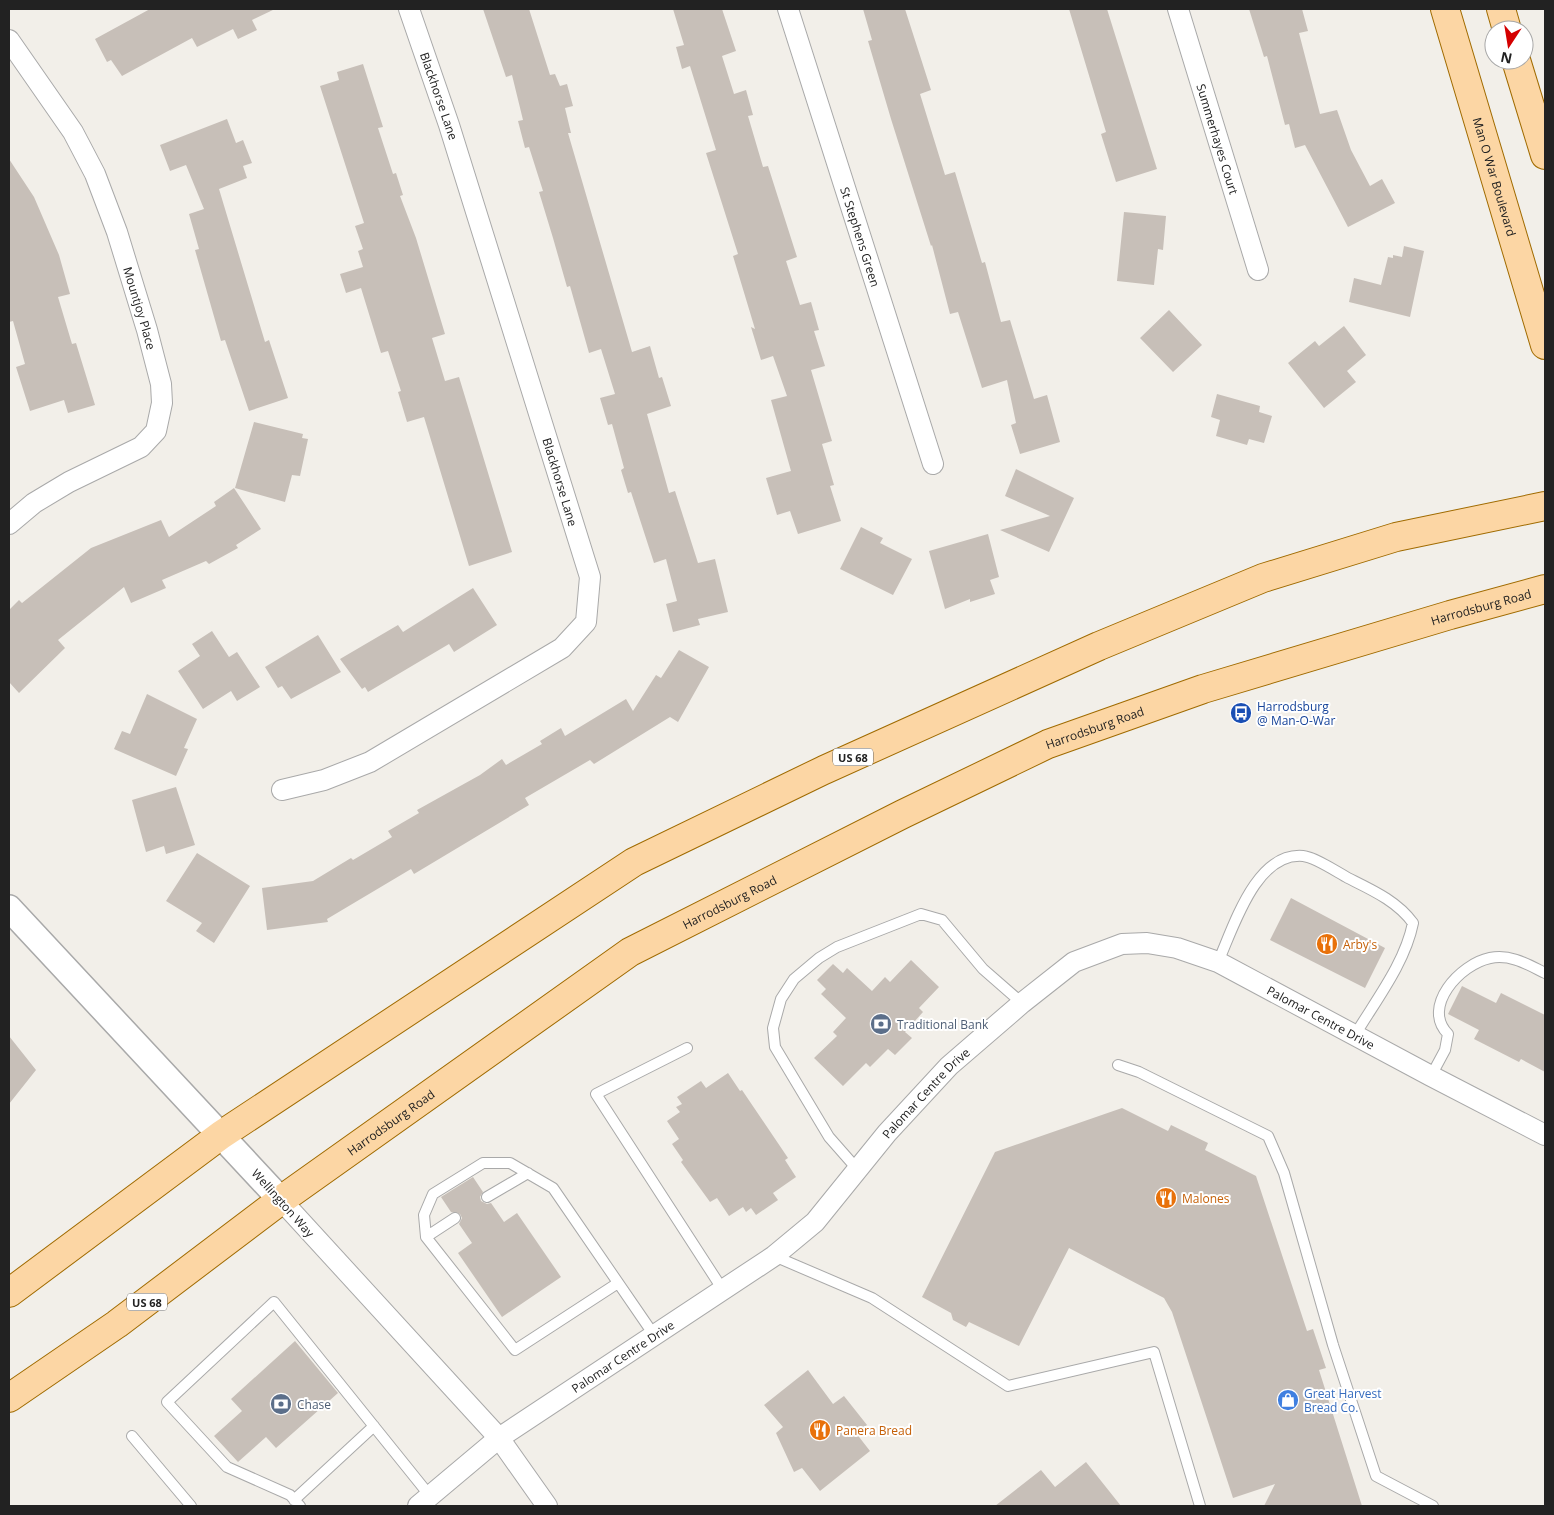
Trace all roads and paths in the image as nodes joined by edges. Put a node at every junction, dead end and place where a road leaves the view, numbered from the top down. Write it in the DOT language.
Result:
graph roads {
  1 [pos="409,9"];
  2 [pos="788,9"];
  3 [pos="1178,9"];
  4 [pos="1445,9"];
  5 [pos="9,40"];
  6 [pos="1519,70"];
  7 [pos="1545,155"];
  8 [pos="1258,270"];
  9 [pos="1545,346"];
  10 [pos="933,464"];
  11 [pos="1545,506"];
  12 [pos="9,524"];
  13 [pos="1545,589"];
  14 [pos="282,790"];
  15 [pos="9,908"];
  16 [pos="1218,962"];
  17 [pos="1545,972"];
  18 [pos="1022,1003"];
  19 [pos="1355,1035"];
  20 [pos="687,1048"];
  21 [pos="1118,1065"];
  22 [pos="1430,1076"];
  23 [pos="221,1135"];
  24 [pos="1545,1135"];
  25 [pos="858,1170"];
  26 [pos="528,1172"];
  27 [pos="487,1198"];
  28 [pos="281,1200"];
  29 [pos="455,1218"];
  30 [pos="426,1237"];
  31 [pos="774,1256"];
  32 [pos="618,1283"];
  33 [pos="723,1290"];
  34 [pos="9,1292"];
  35 [pos="654,1336"];
  36 [pos="9,1398"];
  37 [pos="374,1426"];
  38 [pos="132,1436"];
  39 [pos="499,1438"];
  40 [pos="294,1500"];
  41 [pos="424,1501"];
  42 [pos="191,1506"];
  43 [pos="547,1506"];
  44 [pos="1200,1506"];
  45 [pos="1433,1506"];
  1 -- 14 [label="street, Blackhorse Lane"];
  2 -- 10 [label="street, St Stephens Green"];
  3 -- 8 [label="street, Summerhayes Court"];
  4 -- 9 [label="main road, Man O War Boulevard"];
  5 -- 12 [label="street, Mountjoy Place"];
  6 -- 7 [label="main road"];
  11 -- 23 [label="main road, US 68"];
  13 -- 28 [label="main road, Harrodsburg Road / US 68"];
  15 -- 23 [label="street, Wellington Way"];
  16 -- 18 [label="street, Palomar Centre Drive"];
  16 -- 19 [label="street, Palomar Centre Drive"];
  16 -- 19 [label="lane"];
  17 -- 22 [label="lane"];
  18 -- 25 [label="street, Palomar Centre Drive"];
  18 -- 25 [label="lane"];
  19 -- 22 [label="street, Palomar Centre Drive"];
  20 -- 33 [label="lane"];
  21 -- 45 [label="lane"];
  22 -- 24 [label="street, Palomar Centre Drive"];
  23 -- 28 [label="street, Wellington Way"];
  23 -- 34 [label="main road, US 68"];
  25 -- 31 [label="street, Palomar Centre Drive"];
  26 -- 27 [label="lane"];
  26 -- 30 [label="lane"];
  26 -- 32 [label="lane"];
  28 -- 36 [label="main road, Harrodsburg Road / US 68"];
  28 -- 39 [label="street, Wellington Way"];
  29 -- 30 [label="lane"];
  30 -- 32 [label="lane"];
  31 -- 33 [label="street, Palomar Centre Drive"];
  31 -- 44 [label="lane"];
  32 -- 35 [label="lane"];
  33 -- 35 [label="street, Palomar Centre Drive"];
  35 -- 39 [label="street, Palomar Centre Drive"];
  37 -- 40 [label="lane"];
  37 -- 40 [label="lane"];
  37 -- 41 [label="lane"];
  38 -- 42 [label="lane"];
  39 -- 41 [label="street, Palomar Centre Drive"];
  39 -- 43 [label="street, Wellington Way"];
}
